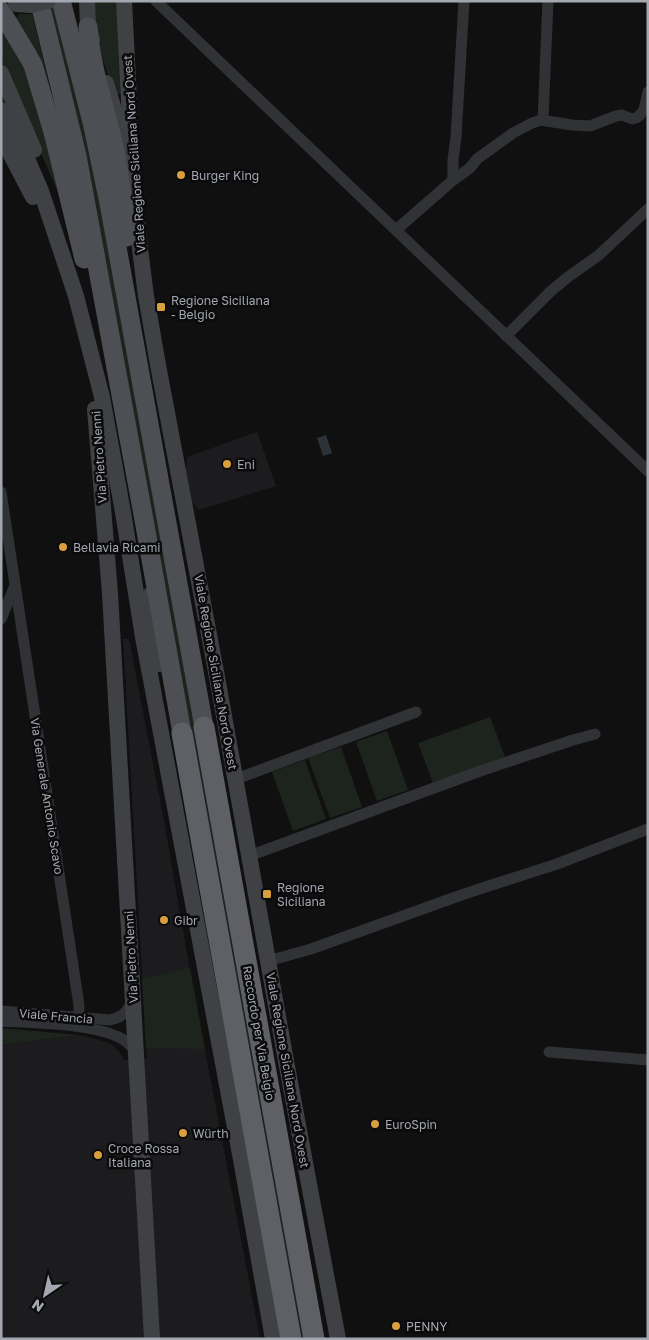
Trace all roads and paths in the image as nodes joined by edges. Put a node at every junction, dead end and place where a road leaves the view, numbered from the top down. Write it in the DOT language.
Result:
graph roads {
  1 [pos="87,1"];
  2 [pos="124,1"];
  3 [pos="156,1"];
  4 [pos="464,1"];
  5 [pos="548,1"];
  6 [pos="8,5"];
  7 [pos="51,6"];
  8 [pos="88,27"];
  9 [pos="1,73"];
  10 [pos="648,92"];
  11 [pos="1,110"];
  12 [pos="543,120"];
  13 [pos="1,136"];
  14 [pos="133,180"];
  15 [pos="453,180"];
  16 [pos="648,209"];
  17 [pos="396,230"];
  18 [pos="60,249"];
  19 [pos="76,296"];
  20 [pos="506,336"];
  21 [pos="88,340"];
  22 [pos="153,441"];
  23 [pos="130,446"];
  24 [pos="648,471"];
  25 [pos="1,492"];
  26 [pos="144,520"];
  27 [pos="131,566"];
  28 [pos="109,575"];
  29 [pos="15,587"];
  30 [pos="1,619"];
  31 [pos="416,712"];
  32 [pos="204,727"];
  33 [pos="182,732"];
  34 [pos="595,734"];
  35 [pos="236,779"];
  36 [pos="171,789"];
  37 [pos="648,829"];
  38 [pos="249,856"];
  39 [pos="268,961"];
  40 [pos="133,1000"];
  41 [pos="1,1011"];
  42 [pos="79,1017"];
  43 [pos="110,1020"];
  44 [pos="1,1021"];
  45 [pos="134,1027"];
  46 [pos="109,1034"];
  47 [pos="136,1050"];
  48 [pos="549,1052"];
  49 [pos="648,1060"];
  50 [pos="152,1339"];
  51 [pos="273,1339"];
  52 [pos="291,1339"];
  53 [pos="314,1339"];
  54 [pos="338,1339"];
  1 -- 8 [label="street"];
  2 -- 14 [label="street, Viale Regione Siciliana Nord Ovest"];
  3 -- 17 [label="street"];
  4 -- 15 [label="street"];
  5 -- 12 [label="street"];
  6 -- 7 [label="street, bridge"];
  6 -- 23 [label="main road"];
  7 -- 22 [label="main road, Viale Regione Siciliana Nord Ovest"];
  7 -- 23 [label="main road"];
  8 -- 14 [label="street"];
  8 -- 22 [label="main road"];
  9 -- 19 [label="street"];
  10 -- 12 [label="street"];
  11 -- 18 [label="street"];
  12 -- 15 [label="street"];
  13 -- 18 [label="street"];
  14 -- 35 [label="street, Viale Regione Siciliana Nord Ovest"];
  15 -- 17 [label="street"];
  16 -- 20 [label="street"];
  17 -- 20 [label="street"];
  18 -- 19 [label="street"];
  19 -- 21 [label="street"];
  20 -- 24 [label="street"];
  21 -- 27 [label="street"];
  21 -- 28 [label="street, Via Pietro Nenni"];
  22 -- 32 [label="main road, Viale Regione Siciliana Nord Ovest"];
  23 -- 26 [label="main road"];
  25 -- 29 [label="street, Via Generale Antonio Scavo"];
  26 -- 33 [label="main road"];
  26 -- 36 [label="street"];
  27 -- 28 [label="street, Via Pietro Nenni"];
  27 -- 36 [label="street"];
  28 -- 40 [label="street, Via Pietro Nenni"];
  29 -- 30 [label="street"];
  29 -- 42 [label="street, Via Generale Antonio Scavo"];
  31 -- 35 [label="street"];
  32 -- 53 [label="highway, Raccordo per Via Belgio"];
  33 -- 52 [label="highway, Raccordo per Via Belgio"];
  34 -- 38 [label="street"];
  35 -- 38 [label="street, Viale Regione Siciliana Nord Ovest"];
  36 -- 51 [label="street"];
  37 -- 39 [label="street"];
  38 -- 39 [label="street, Viale Regione Siciliana Nord Ovest"];
  39 -- 54 [label="street, Viale Regione Siciliana Nord Ovest"];
  40 -- 43 [label="street, Viale Francia"];
  40 -- 45 [label="street, Via Pietro Nenni"];
  41 -- 42 [label="street, Viale Francia"];
  42 -- 43 [label="street, Viale Francia"];
  43 -- 45 [label="street, Viale Francia"];
  44 -- 46 [label="street, Viale Francia"];
  45 -- 46 [label="street, Viale Francia"];
  45 -- 47 [label="street, Via Pietro Nenni"];
  46 -- 47 [label="street, Viale Francia"];
  47 -- 50 [label="street, Via Pietro Nenni"];
  48 -- 49 [label="street"];
}
